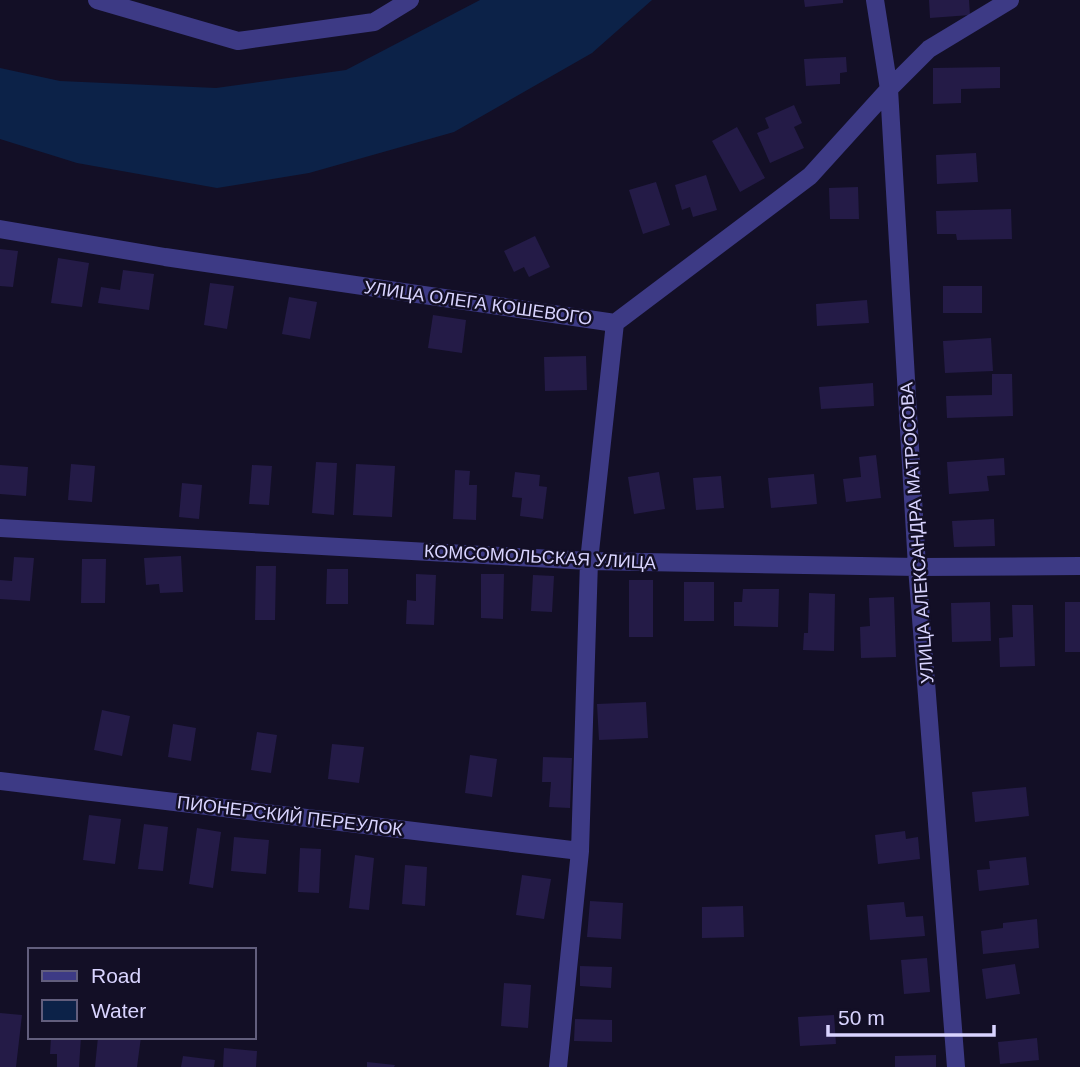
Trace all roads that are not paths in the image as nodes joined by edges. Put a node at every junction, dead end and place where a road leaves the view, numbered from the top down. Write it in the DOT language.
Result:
graph roads {
  1 [pos="97,0"];
  2 [pos="410,0"];
  3 [pos="875,0"];
  4 [pos="1010,0"];
  5 [pos="889,89"];
  6 [pos="0,229"];
  7 [pos="615,323"];
  8 [pos="0,528"];
  9 [pos="589,561"];
  10 [pos="1080,566"];
  11 [pos="918,567"];
  12 [pos="0,781"];
  13 [pos="580,851"];
  14 [pos="558,1067"];
  15 [pos="956,1067"];
  1 -- 2 [label="street"];
  3 -- 5 [label="street, УЛИЦА АЛЕКСАНДРА МАТРОСОВА"];
  4 -- 5 [label="street, УЛИЦА ОЛЕГА КОШЕВОГО"];
  5 -- 7 [label="street, УЛИЦА ОЛЕГА КОШЕВОГО"];
  5 -- 11 [label="street, УЛИЦА АЛЕКСАНДРА МАТРОСОВА"];
  6 -- 7 [label="street, УЛИЦА ОЛЕГА КОШЕВОГО"];
  7 -- 9 [label="street"];
  8 -- 9 [label="street, КОМСОМОЛЬСКАЯ УЛИЦА"];
  9 -- 11 [label="street, КОМСОМОЛЬСКАЯ УЛИЦА"];
  9 -- 13 [label="street"];
  10 -- 11 [label="street, КОМСОМОЛЬСКАЯ УЛИЦА"];
  11 -- 15 [label="street, УЛИЦА АЛЕКСАНДРА МАТРОСОВА"];
  12 -- 13 [label="street, ПИОНЕРСКИЙ ПЕРЕУЛОК"];
  13 -- 14 [label="street"];
}
